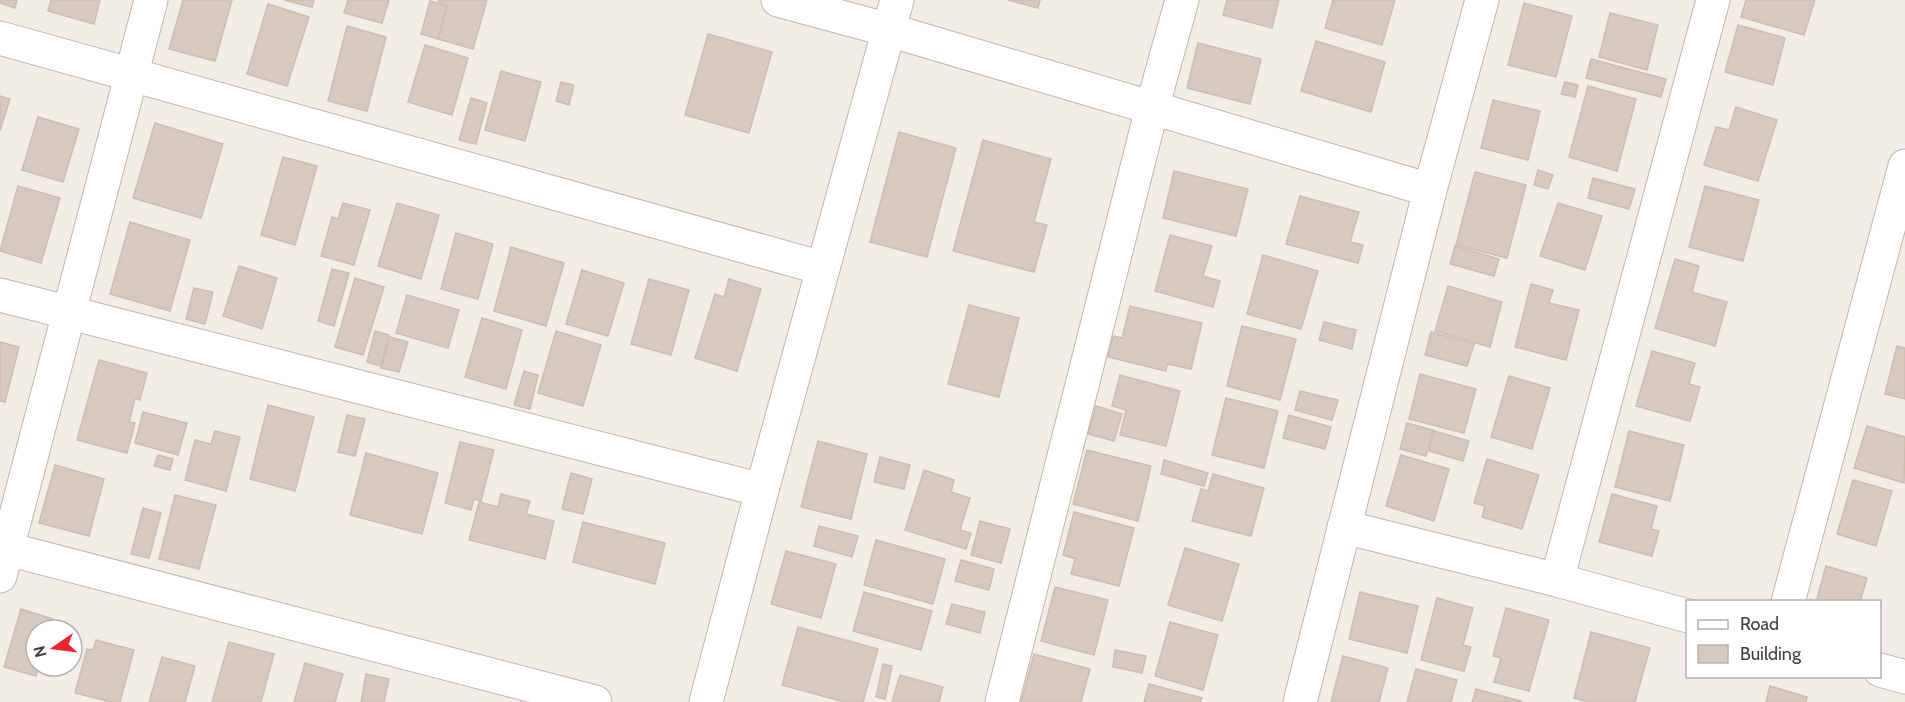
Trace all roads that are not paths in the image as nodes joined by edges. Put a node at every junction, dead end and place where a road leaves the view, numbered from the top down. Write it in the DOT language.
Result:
graph roads {
  1 [pos="151,0"];
  2 [pos="778,0"];
  3 [pos="1182,0"];
  4 [pos="1482,0"];
  5 [pos="1713,0"];
  6 [pos="893,15"];
  7 [pos="0,38"];
  8 [pos="131,75"];
  9 [pos="1152,108"];
  10 [pos="1905,166"];
  11 [pos="1430,190"];
  12 [pos="822,268"];
  13 [pos="0,295"];
  14 [pos="69,313"];
  15 [pos="762,490"];
  16 [pos="1344,527"];
  17 [pos="2,557"];
  18 [pos="1557,580"];
  19 [pos="1789,600"];
  20 [pos="1686,615"];
  21 [pos="1881,670"];
  22 [pos="1905,677"];
  23 [pos="595,702"];
  24 [pos="706,702"];
  25 [pos="1002,702"];
  26 [pos="1300,702"];
  1 -- 8 [label="street"];
  2 -- 6 [label="street"];
  3 -- 9 [label="street"];
  4 -- 11 [label="street"];
  5 -- 18 [label="street"];
  6 -- 9 [label="street"];
  6 -- 12 [label="street"];
  7 -- 8 [label="street"];
  8 -- 12 [label="street"];
  8 -- 14 [label="street"];
  9 -- 11 [label="street"];
  9 -- 25 [label="street"];
  10 -- 19 [label="street"];
  11 -- 16 [label="street"];
  12 -- 15 [label="street"];
  13 -- 14 [label="street"];
  14 -- 15 [label="street"];
  14 -- 17 [label="street"];
  15 -- 24 [label="street"];
  16 -- 18 [label="street"];
  16 -- 26 [label="street"];
  17 -- 23 [label="street"];
  18 -- 20 [label="street"];
  21 -- 22 [label="street"];
}
